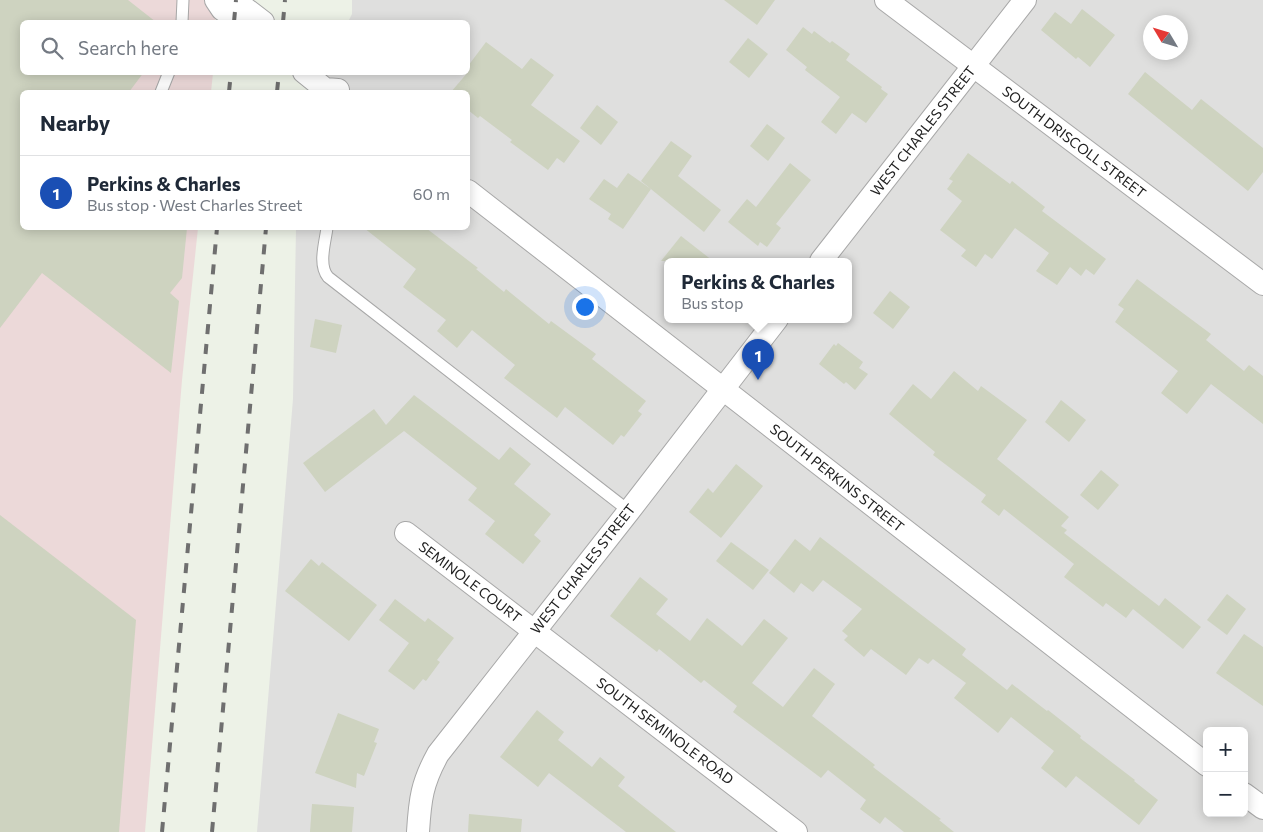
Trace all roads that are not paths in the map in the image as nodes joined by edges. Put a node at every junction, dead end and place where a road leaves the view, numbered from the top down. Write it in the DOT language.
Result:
graph roads {
  1 [pos="183,0"];
  2 [pos="216,0"];
  3 [pos="234,0"];
  4 [pos="886,0"];
  5 [pos="1025,0"];
  6 [pos="182,20"];
  7 [pos="237,20"];
  8 [pos="260,20"];
  9 [pos="973,66"];
  10 [pos="168,75"];
  11 [pos="308,75"];
  12 [pos="337,88"];
  13 [pos="161,90"];
  14 [pos="470,193"];
  15 [pos="327,230"];
  16 [pos="824,258"];
  17 [pos="1263,284"];
  18 [pos="774,323"];
  19 [pos="722,389"];
  20 [pos="629,511"];
  21 [pos="406,533"];
  22 [pos="534,631"];
  23 [pos="1203,762"];
  24 [pos="1248,797"];
  25 [pos="1263,808"];
  26 [pos="418,832"];
  27 [pos="796,832"];
  1 -- 6 [label="lane"];
  2 -- 7 [label="street"];
  3 -- 8 [label="street"];
  4 -- 9 [label="street, SOUTH DRISCOLL STREET"];
  5 -- 9 [label="street, WEST CHARLES STREET"];
  9 -- 16 [label="street, WEST CHARLES STREET"];
  9 -- 17 [label="street, SOUTH DRISCOLL STREET"];
  10 -- 13 [label="lane"];
  11 -- 12 [label="street"];
  14 -- 19 [label="street, SOUTH PERKINS STREET"];
  15 -- 20 [label="lane"];
  18 -- 19 [label="street, WEST CHARLES STREET"];
  19 -- 20 [label="street, WEST CHARLES STREET"];
  19 -- 23 [label="street, SOUTH PERKINS STREET"];
  20 -- 22 [label="street, WEST CHARLES STREET"];
  21 -- 22 [label="street, SEMINOLE COURT"];
  22 -- 26 [label="street, WEST CHARLES STREET"];
  22 -- 27 [label="street, SOUTH SEMINOLE ROAD"];
  24 -- 25 [label="street"];
}
